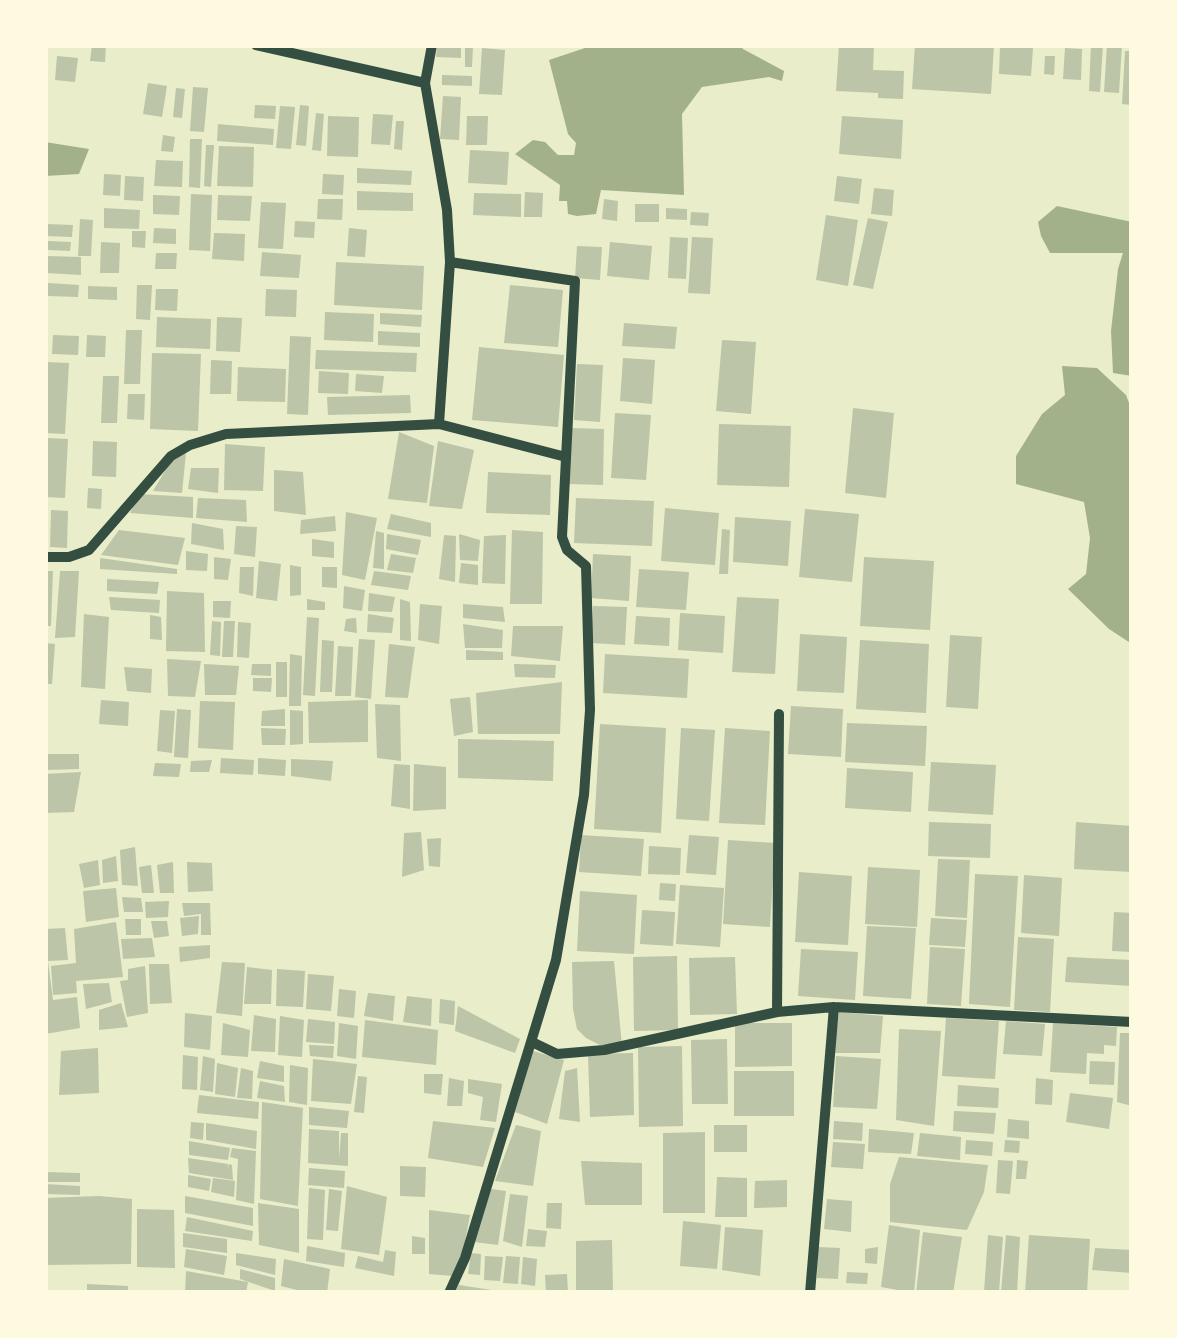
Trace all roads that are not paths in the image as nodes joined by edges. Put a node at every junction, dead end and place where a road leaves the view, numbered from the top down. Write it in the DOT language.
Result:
graph roads {
  1 [pos="256,45"];
  2 [pos="432,45"];
  3 [pos="424,83"];
  4 [pos="450,262"];
  5 [pos="439,424"];
  6 [pos="566,457"];
  7 [pos="45,557"];
  8 [pos="779,714"];
  9 [pos="834,1007"];
  10 [pos="777,1012"];
  11 [pos="1132,1022"];
  12 [pos="532,1042"];
  13 [pos="449,1293"];
  14 [pos="810,1293"];
  1 -- 3 [label="street"];
  2 -- 3 [label="street"];
  3 -- 4 [label="street"];
  4 -- 5 [label="street"];
  4 -- 6 [label="street"];
  5 -- 6 [label="street"];
  5 -- 7 [label="street"];
  6 -- 12 [label="street"];
  8 -- 10 [label="street"];
  9 -- 10 [label="street"];
  9 -- 11 [label="street"];
  9 -- 14 [label="street"];
  10 -- 12 [label="street"];
  12 -- 13 [label="street"];
}
